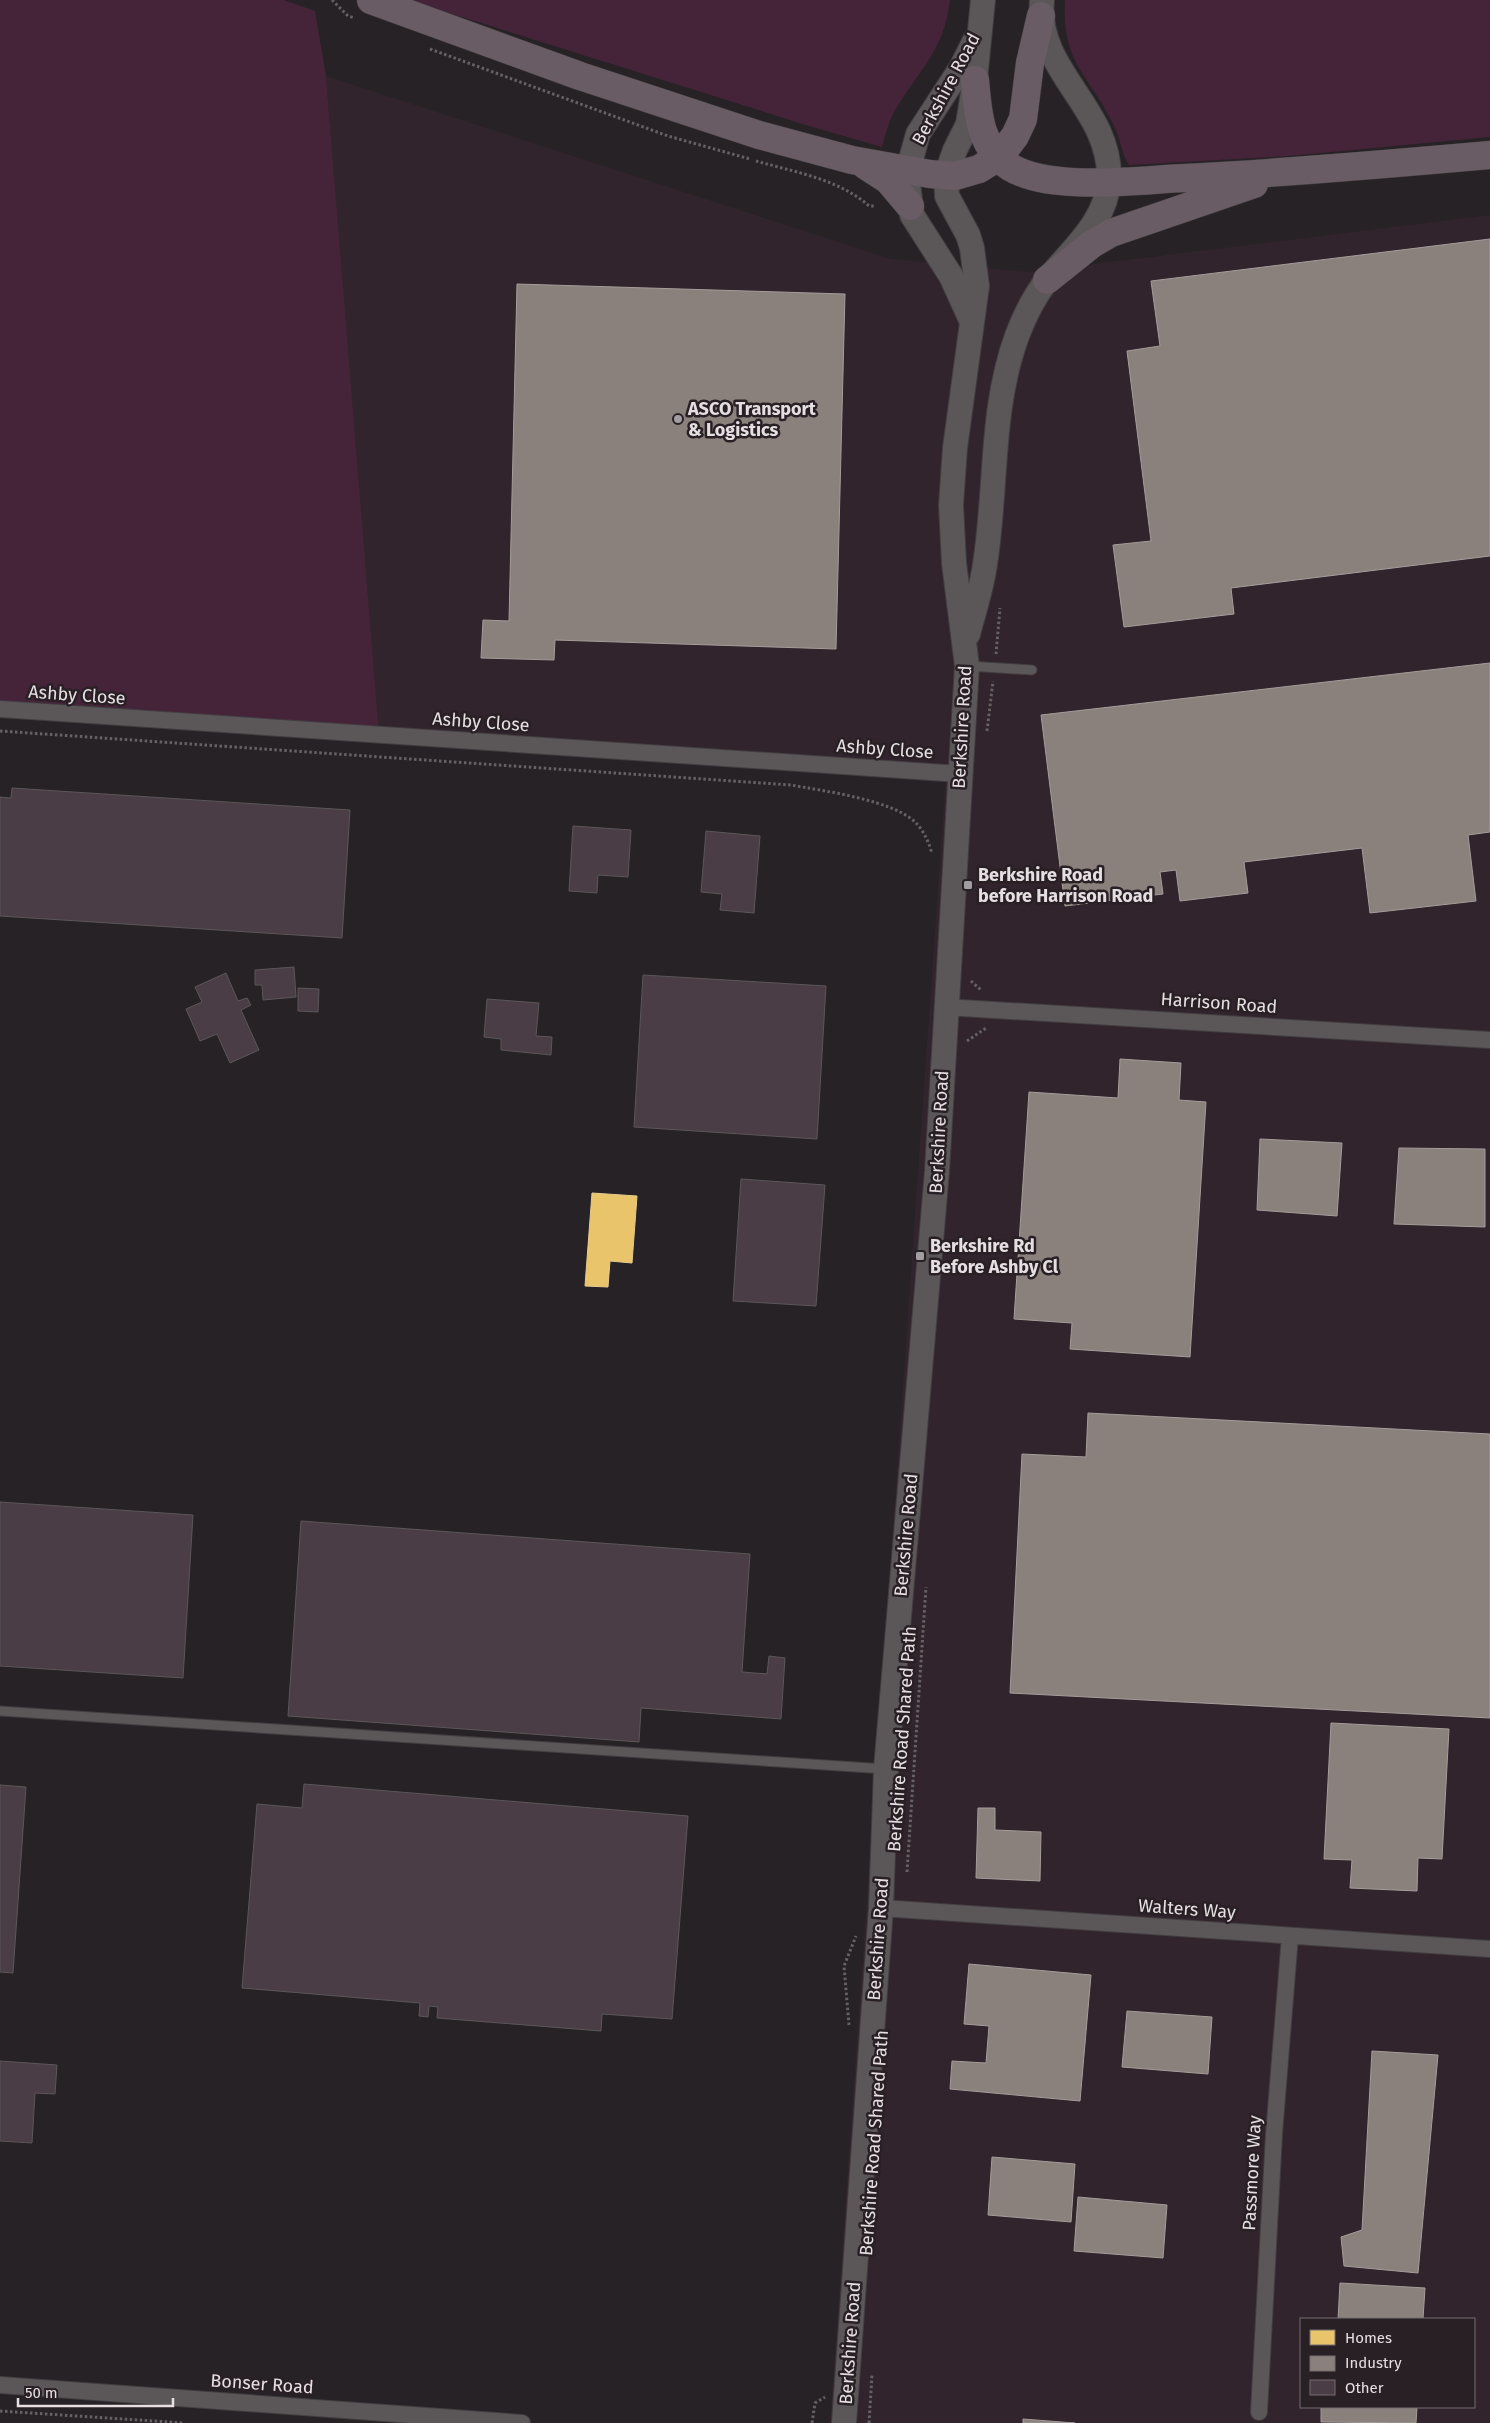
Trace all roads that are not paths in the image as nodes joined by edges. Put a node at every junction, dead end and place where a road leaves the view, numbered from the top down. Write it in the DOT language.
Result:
graph roads {
  1 [pos="370,0"];
  2 [pos="1042,8"];
  3 [pos="982,10"];
  4 [pos="975,80"];
  5 [pos="1490,155"];
  6 [pos="998,157"];
  7 [pos="852,160"];
  8 [pos="908,170"];
  9 [pos="1288,172"];
  10 [pos="946,176"];
  11 [pos="1109,181"];
  12 [pos="910,206"];
  13 [pos="1048,280"];
  14 [pos="972,322"];
  15 [pos="966,657"];
  16 [pos="1032,670"];
  17 [pos="0,709"];
  18 [pos="960,774"];
  19 [pos="945,1008"];
  20 [pos="1490,1040"];
  21 [pos="0,1711"];
  22 [pos="886,1769"];
  23 [pos="892,1909"];
  24 [pos="1290,1936"];
  25 [pos="1490,1949"];
  26 [pos="0,2385"];
  27 [pos="1259,2412"];
  28 [pos="522,2423"];
  29 [pos="844,2423"];
  1 -- 7 [label="highway"];
  2 -- 6 [label="highway"];
  2 -- 11 [label="main road, Berkshire Road"];
  3 -- 4 [label="main road, Berkshire Road"];
  3 -- 8 [label="main road, Berkshire Road"];
  4 -- 6 [label="highway"];
  4 -- 10 [label="main road, Berkshire Road"];
  5 -- 9 [label="highway"];
  6 -- 10 [label="highway"];
  6 -- 11 [label="highway"];
  7 -- 8 [label="highway"];
  7 -- 12 [label="highway"];
  8 -- 10 [label="highway"];
  8 -- 12 [label="main road, Berkshire Road"];
  9 -- 11 [label="highway"];
  9 -- 13 [label="highway"];
  10 -- 14 [label="main road, Berkshire Road"];
  11 -- 13 [label="main road, Berkshire Road"];
  12 -- 14 [label="main road, Berkshire Road"];
  13 -- 15 [label="main road, Berkshire Road"];
  14 -- 15 [label="main road, Berkshire Road"];
  15 -- 16 [label="lane"];
  15 -- 18 [label="main road, Berkshire Road"];
  17 -- 18 [label="street, Ashby Close"];
  18 -- 19 [label="main road, Berkshire Road"];
  19 -- 20 [label="street, Harrison Road"];
  19 -- 22 [label="main road, Berkshire Road"];
  21 -- 22 [label="lane"];
  22 -- 23 [label="main road, Berkshire Road"];
  23 -- 24 [label="street, Walters Way"];
  23 -- 29 [label="main road, Berkshire Road"];
  24 -- 25 [label="street, Walters Way"];
  24 -- 27 [label="street, Passmore Way"];
  26 -- 28 [label="street, Bonser Road"];
}
